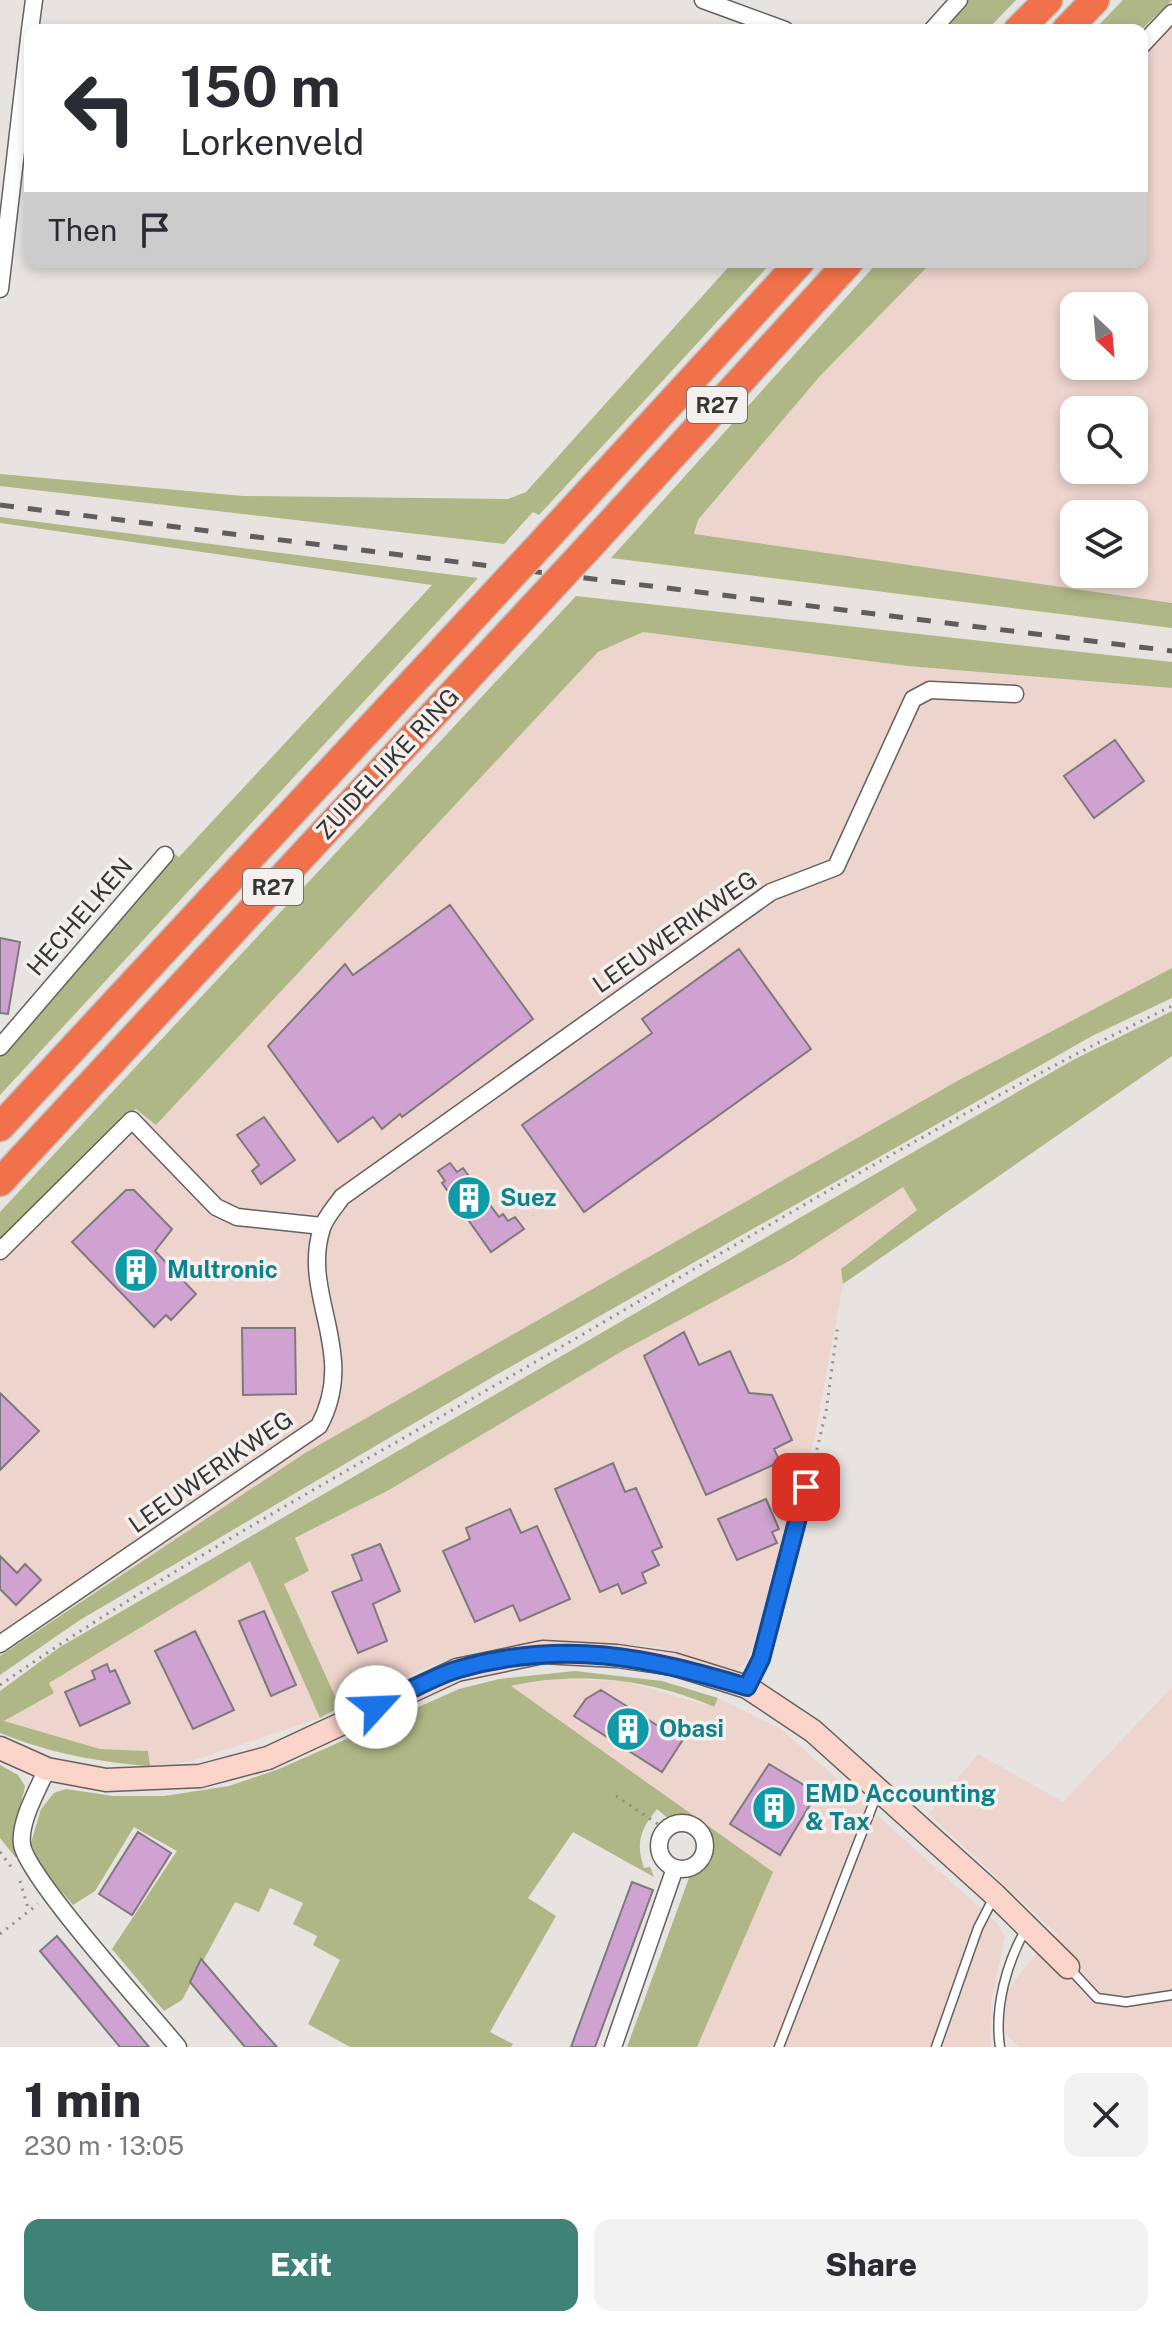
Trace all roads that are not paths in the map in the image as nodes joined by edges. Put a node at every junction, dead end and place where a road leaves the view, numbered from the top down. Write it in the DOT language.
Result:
graph roads {
  1 [pos="34,0"];
  2 [pos="703,0"];
  3 [pos="959,0"];
  4 [pos="1048,0"];
  5 [pos="1095,0"];
  6 [pos="1172,13"];
  7 [pos="31,24"];
  8 [pos="769,24"];
  9 [pos="937,24"];
  10 [pos="1024,24"];
  11 [pos="1072,24"];
  12 [pos="1148,39"];
  13 [pos="24,82"];
  14 [pos="794,268"];
  15 [pos="844,268"];
  16 [pos="0,289"];
  17 [pos="1015,694"];
  18 [pos="165,855"];
  19 [pos="0,1047"];
  20 [pos="0,1127"];
  21 [pos="0,1182"];
  22 [pos="322,1226"];
  23 [pos="0,1251"];
  24 [pos="806,1487"];
  25 [pos="0,1644"];
  26 [pos="747,1687"];
  27 [pos="0,1748"];
  28 [pos="47,1769"];
  29 [pos="878,1790"];
  30 [pos="675,1868"];
  31 [pos="995,1895"];
  32 [pos="1027,1926"];
  33 [pos="1068,1967"];
  34 [pos="1172,1995"];
  35 [pos="178,2047"];
  36 [pos="613,2047"];
  37 [pos="779,2047"];
  38 [pos="936,2047"];
  39 [pos="1000,2047"];
  1 -- 7 [label="street"];
  2 -- 8 [label="street"];
  3 -- 9 [label="street"];
  4 -- 10 [label="highway"];
  5 -- 11 [label="highway"];
  6 -- 12 [label="street"];
  13 -- 16 [label="street"];
  14 -- 20 [label="highway, ZUIDELIJKE RING / R27, bridge"];
  15 -- 21 [label="highway, ZUIDELIJKE RING / R27, bridge"];
  17 -- 22 [label="street, LEEUWERIKWEG"];
  18 -- 19 [label="street, HECHELKEN"];
  22 -- 23 [label="street"];
  22 -- 25 [label="street, LEEUWERIKWEG"];
  24 -- 26 [label="street"];
  26 -- 28 [label="street"];
  26 -- 29 [label="street"];
  27 -- 28 [label="street"];
  28 -- 35 [label="street"];
  29 -- 31 [label="street"];
  29 -- 37 [label="lane"];
  30 -- 30 [label="street"];
  30 -- 36 [label="street"];
  31 -- 32 [label="street"];
  31 -- 38 [label="lane"];
  32 -- 33 [label="street"];
  32 -- 39 [label="lane"];
  33 -- 34 [label="lane"];
}
